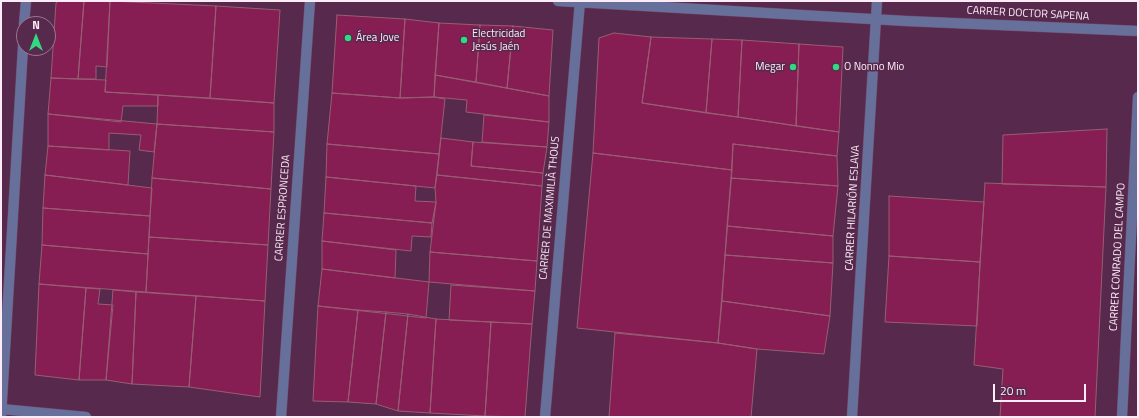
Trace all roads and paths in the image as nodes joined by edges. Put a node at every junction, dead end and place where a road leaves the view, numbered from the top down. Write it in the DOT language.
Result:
graph roads {
  1 [pos="26,1"];
  2 [pos="310,1"];
  3 [pos="558,1"];
  4 [pos="876,1"];
  5 [pos="580,2"];
  6 [pos="25,16"];
  7 [pos="876,19"];
  8 [pos="1138,32"];
  9 [pos="22,56"];
  10 [pos="1138,97"];
  11 [pos="1127,324"];
  12 [pos="1138,324"];
  13 [pos="1,412"];
  14 [pos="86,417"];
  15 [pos="281,417"];
  16 [pos="545,417"];
  17 [pos="852,417"];
  18 [pos="1122,417"];
  1 -- 6 [label="street"];
  2 -- 15 [label="street, CARRER ESPRONCEDA"];
  3 -- 5 [label="street, CARRER DOCTOR SAPENA"];
  4 -- 7 [label="street, CARRER HILARIÓN ESLAVA"];
  5 -- 7 [label="street, CARRER DOCTOR SAPENA"];
  5 -- 16 [label="street, CARRER DE MAXIMILIÀ THOUS"];
  7 -- 8 [label="street, CARRER DOCTOR SAPENA"];
  7 -- 17 [label="street, CARRER HILARIÓN ESLAVA"];
  9 -- 13 [label="street"];
  10 -- 11 [label="street, CARRER CONRADO DEL CAMPO"];
  11 -- 12 [label="street"];
  11 -- 18 [label="street, CARRER CONRADO DEL CAMPO"];
  13 -- 14 [label="street"];
}
